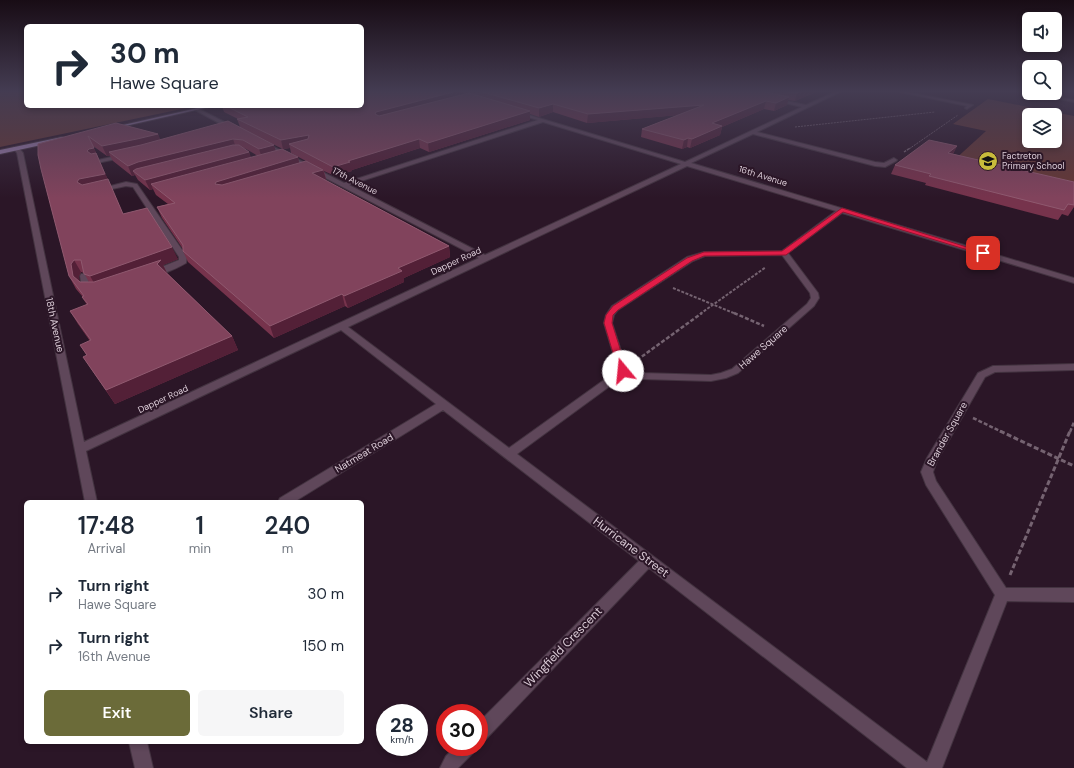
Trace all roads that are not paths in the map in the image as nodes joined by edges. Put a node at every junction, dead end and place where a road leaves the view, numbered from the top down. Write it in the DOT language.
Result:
graph roads {
  1 [pos="115,127"];
  2 [pos="230,127"];
  3 [pos="522,127"];
  4 [pos="566,127"];
  5 [pos="762,127"];
  6 [pos="105,129"];
  7 [pos="223,129"];
  8 [pos="751,132"];
  9 [pos="243,133"];
  10 [pos="68,137"];
  11 [pos="256,140"];
  12 [pos="16,148"];
  13 [pos="0,152"];
  14 [pos="285,153"];
  15 [pos="133,154"];
  16 [pos="274,159"];
  17 [pos="894,160"];
  18 [pos="97,161"];
  19 [pos="686,163"];
  20 [pos="309,167"];
  21 [pos="302,170"];
  22 [pos="135,178"];
  23 [pos="126,184"];
  24 [pos="343,185"];
  25 [pos="87,193"];
  26 [pos="842,210"];
  27 [pos="784,253"];
  28 [pos="485,258"];
  29 [pos="84,276"];
  30 [pos="141,278"];
  31 [pos="1074,281"];
  32 [pos="98,292"];
  33 [pos="341,326"];
  34 [pos="1074,367"];
  35 [pos="623,371"];
  36 [pos="443,405"];
  37 [pos="80,449"];
  38 [pos="509,454"];
  39 [pos="91,500"];
  40 [pos="287,500"];
  41 [pos="648,560"];
  42 [pos="1002,594"];
  43 [pos="1074,594"];
  44 [pos="488,725"];
  45 [pos="138,744"];
  46 [pos="458,756"];
  47 [pos="144,768"];
  48 [pos="449,768"];
  49 [pos="921,768"];
  50 [pos="933,768"];
  1 -- 6 [label="main road"];
  2 -- 7 [label="street"];
  2 -- 9 [label="street"];
  3 -- 24 [label="street"];
  4 -- 19 [label="street, 16th Avenue"];
  5 -- 8 [label="street, Dapper Road"];
  8 -- 17 [label="street"];
  8 -- 19 [label="street, Dapper Road"];
  10 -- 12 [label="main road"];
  11 -- 14 [label="street, 17th Avenue"];
  12 -- 13 [label="main road"];
  12 -- 37 [label="street, 18th Avenue"];
  14 -- 16 [label="street"];
  14 -- 20 [label="street, 17th Avenue"];
  15 -- 18 [label="street"];
  19 -- 26 [label="street, 16th Avenue"];
  19 -- 28 [label="street, Dapper Road"];
  20 -- 21 [label="street"];
  20 -- 24 [label="street, 17th Avenue"];
  22 -- 23 [label="street"];
  23 -- 25 [label="street"];
  23 -- 30 [label="street"];
  24 -- 28 [label="street, 17th Avenue"];
  26 -- 27 [label="street"];
  26 -- 31 [label="street, 16th Avenue"];
  27 -- 35 [label="street"];
  27 -- 35 [label="street, Hawe Square"];
  28 -- 33 [label="street, Dapper Road"];
  29 -- 32 [label="street"];
  33 -- 36 [label="street, Hurricane Street"];
  33 -- 37 [label="street, Dapper Road"];
  34 -- 42 [label="street, Brander Square"];
  35 -- 38 [label="street"];
  36 -- 38 [label="street, Hurricane Street"];
  36 -- 40 [label="street, Natmeat Road"];
  37 -- 39 [label="street, 18th Avenue"];
  38 -- 41 [label="street, Hurricane Street"];
  41 -- 44 [label="street, Wingfield Crescent"];
  41 -- 49 [label="street, Hurricane Street"];
  42 -- 43 [label="street"];
  42 -- 50 [label="street"];
  45 -- 47 [label="street"];
  46 -- 48 [label="street"];
}
